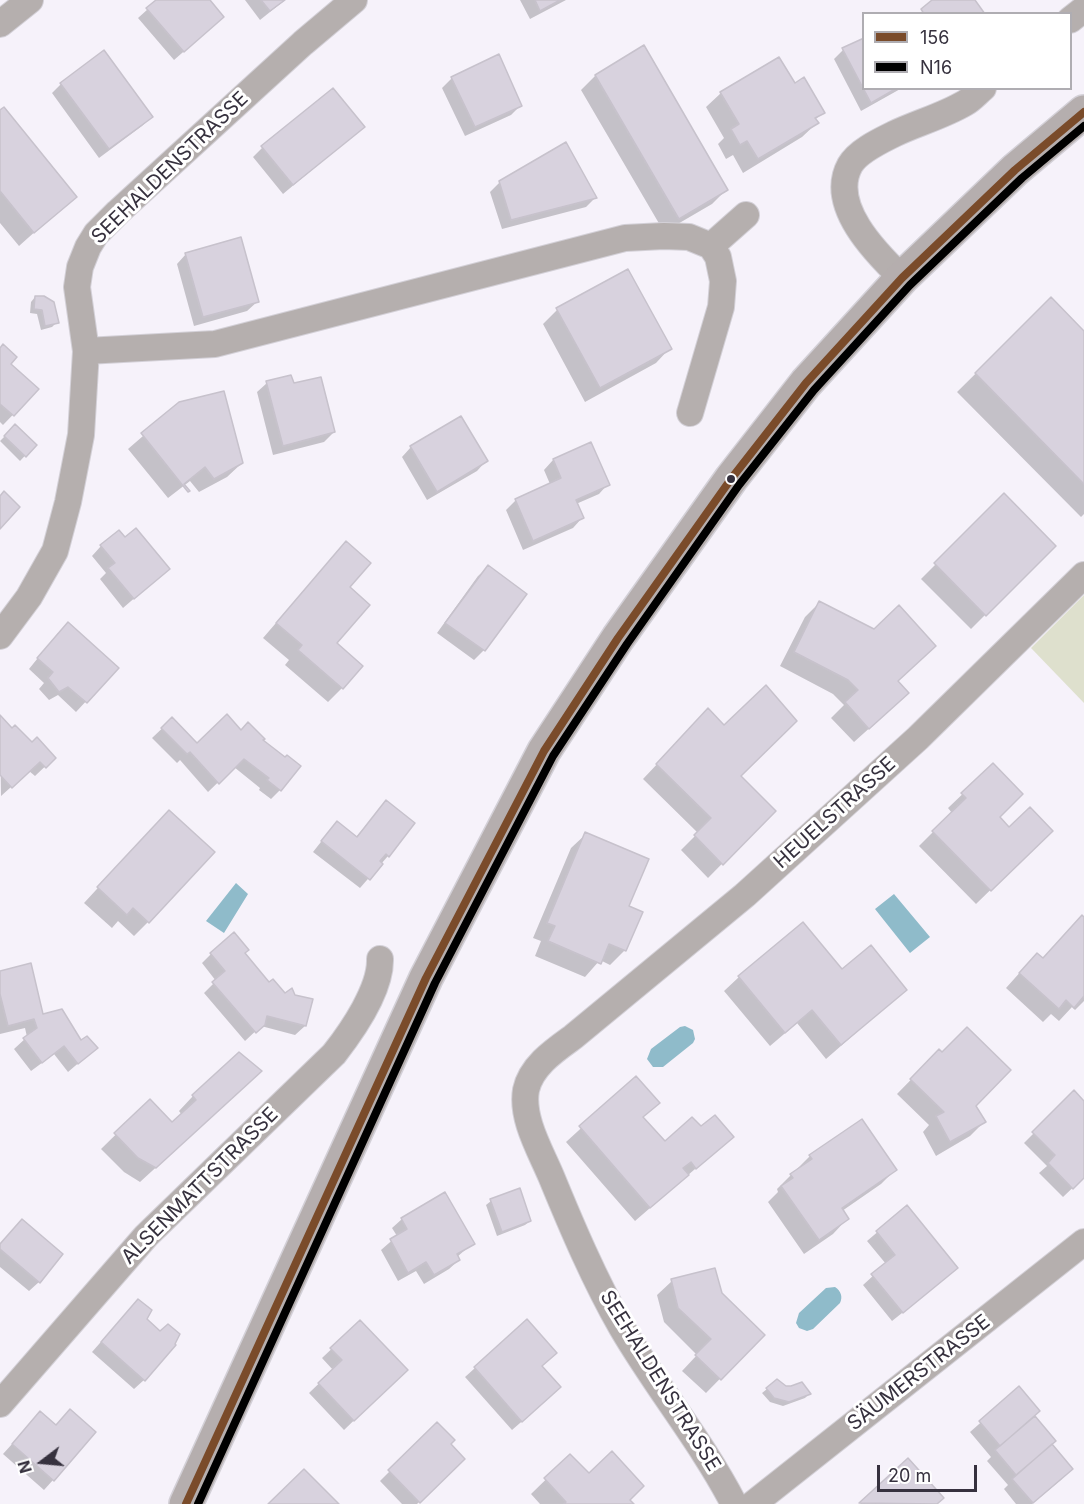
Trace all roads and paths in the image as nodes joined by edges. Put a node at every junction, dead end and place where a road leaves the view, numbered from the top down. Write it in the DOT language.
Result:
graph roads {
  1 [pos="30,0"];
  2 [pos="354,0"];
  3 [pos="1084,9"];
  4 [pos="1072,19"];
  5 [pos="0,24"];
  6 [pos="980,90"];
  7 [pos="1084,112"];
  8 [pos="746,215"];
  9 [pos="711,246"];
  10 [pos="902,278"];
  11 [pos="86,351"];
  12 [pos="690,413"];
  13 [pos="1084,575"];
  14 [pos="0,636"];
  15 [pos="380,959"];
  16 [pos="573,1037"];
  17 [pos="1084,1242"];
  18 [pos="0,1404"];
  19 [pos="186,1504"];
  20 [pos="734,1504"];
  21 [pos="753,1504"];
  1 -- 5 [label="street"];
  2 -- 11 [label="street, SEEHALDENSTRASSE"];
  3 -- 4 [label="street"];
  6 -- 10 [label="street"];
  7 -- 10 [label="main road"];
  8 -- 9 [label="street"];
  9 -- 11 [label="street"];
  9 -- 12 [label="street"];
  10 -- 19 [label="main road"];
  11 -- 14 [label="street, SEEHALDENSTRASSE"];
  13 -- 16 [label="street, HEUELSTRASSE"];
  15 -- 18 [label="street, ALSENMATTSTRASSE"];
  16 -- 20 [label="street, SEEHALDENSTRASSE"];
  17 -- 21 [label="street, SÄUMERSTRASSE"];
}
